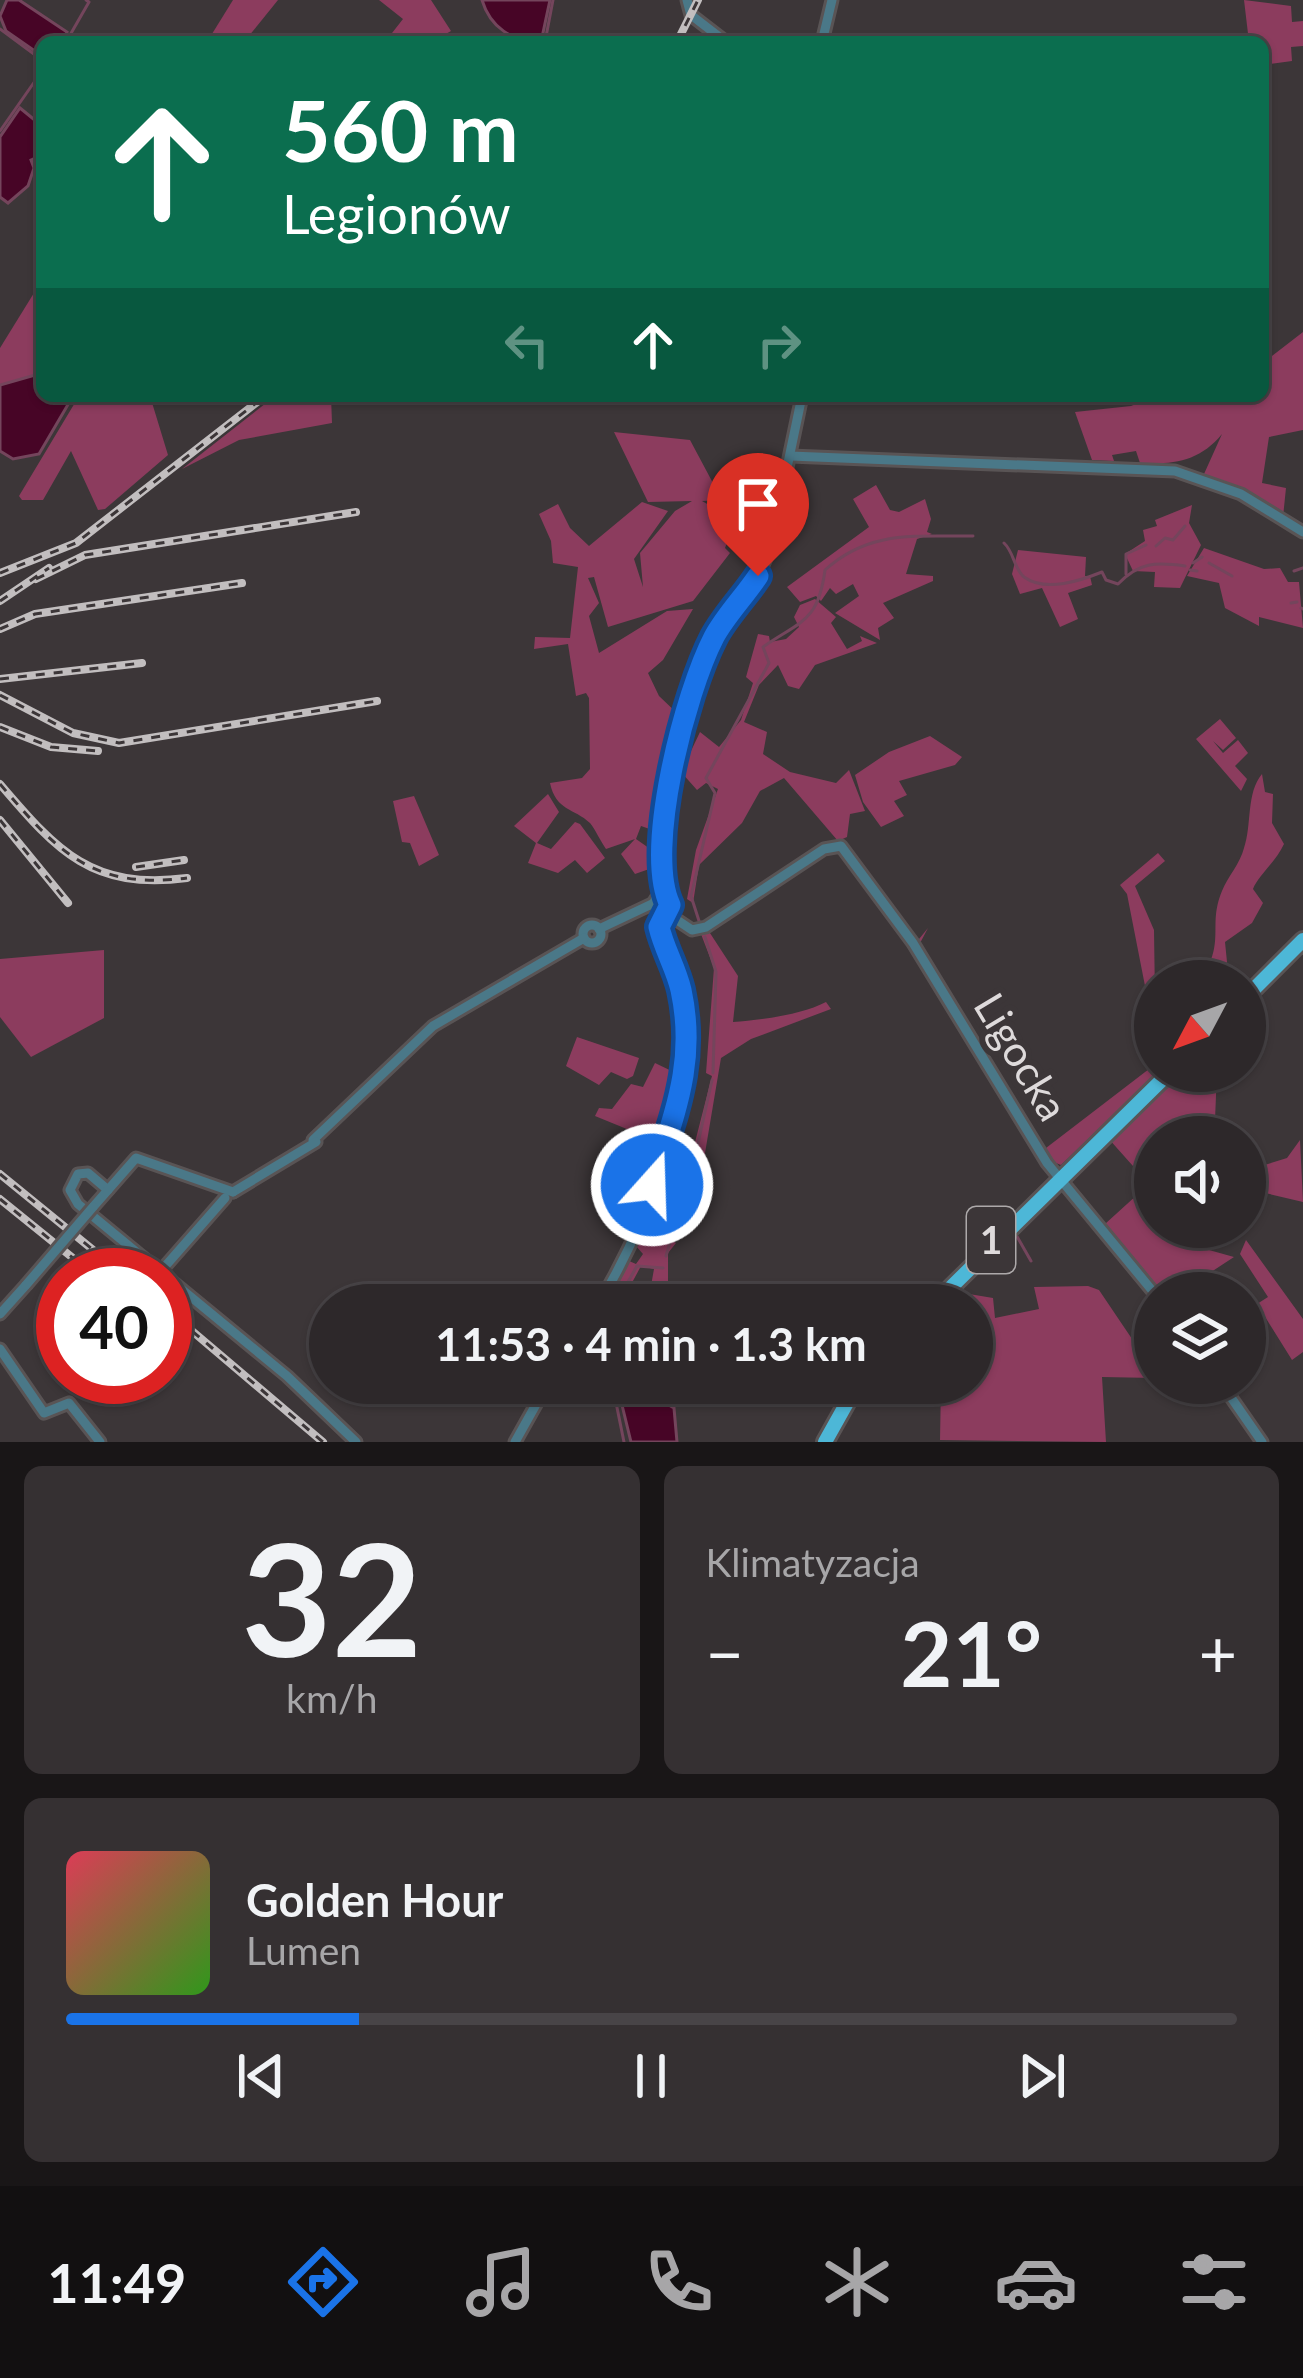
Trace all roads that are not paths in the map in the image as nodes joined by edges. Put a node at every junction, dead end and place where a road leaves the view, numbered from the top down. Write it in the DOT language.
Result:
graph roads {
  1 [pos="687,0"];
  2 [pos="832,0"];
  3 [pos="718,36"];
  4 [pos="823,36"];
  5 [pos="801,402"];
  6 [pos="789,458"];
  7 [pos="1303,532"];
  8 [pos="661,906"];
  9 [pos="1303,936"];
  10 [pos="1266,973"];
  11 [pos="1146,1092"];
  12 [pos="1059,1178"];
  13 [pos="108,1190"];
  14 [pos="227,1193"];
  15 [pos="93,1211"];
  16 [pos="135,1248"];
  17 [pos="180,1248"];
  18 [pos="1137,1272"];
  19 [pos="610,1284"];
  20 [pos="950,1284"];
  21 [pos="192,1297"];
  22 [pos="0,1314"];
  23 [pos="0,1349"];
  24 [pos="536,1404"];
  25 [pos="844,1404"];
  26 [pos="1235,1404"];
  27 [pos="100,1442"];
  28 [pos="356,1442"];
  29 [pos="515,1442"];
  30 [pos="822,1442"];
  31 [pos="1262,1442"];
  1 -- 3 [label="street"];
  2 -- 4 [label="street"];
  5 -- 6 [label="street"];
  6 -- 7 [label="street"];
  6 -- 8 [label="street"];
  8 -- 12 [label="street, Ligocka"];
  8 -- 14 [label="street"];
  8 -- 19 [label="street"];
  9 -- 10 [label="main road"];
  11 -- 12 [label="main road, 1"];
  12 -- 18 [label="street, Ligocka"];
  12 -- 20 [label="main road, 1"];
  13 -- 14 [label="street"];
  13 -- 15 [label="street"];
  13 -- 15 [label="street"];
  14 -- 17 [label="street"];
  15 -- 16 [label="street"];
  15 -- 22 [label="street, bridge"];
  21 -- 28 [label="street"];
  23 -- 27 [label="street"];
  24 -- 29 [label="street"];
  25 -- 30 [label="main road"];
  26 -- 31 [label="street"];
}
